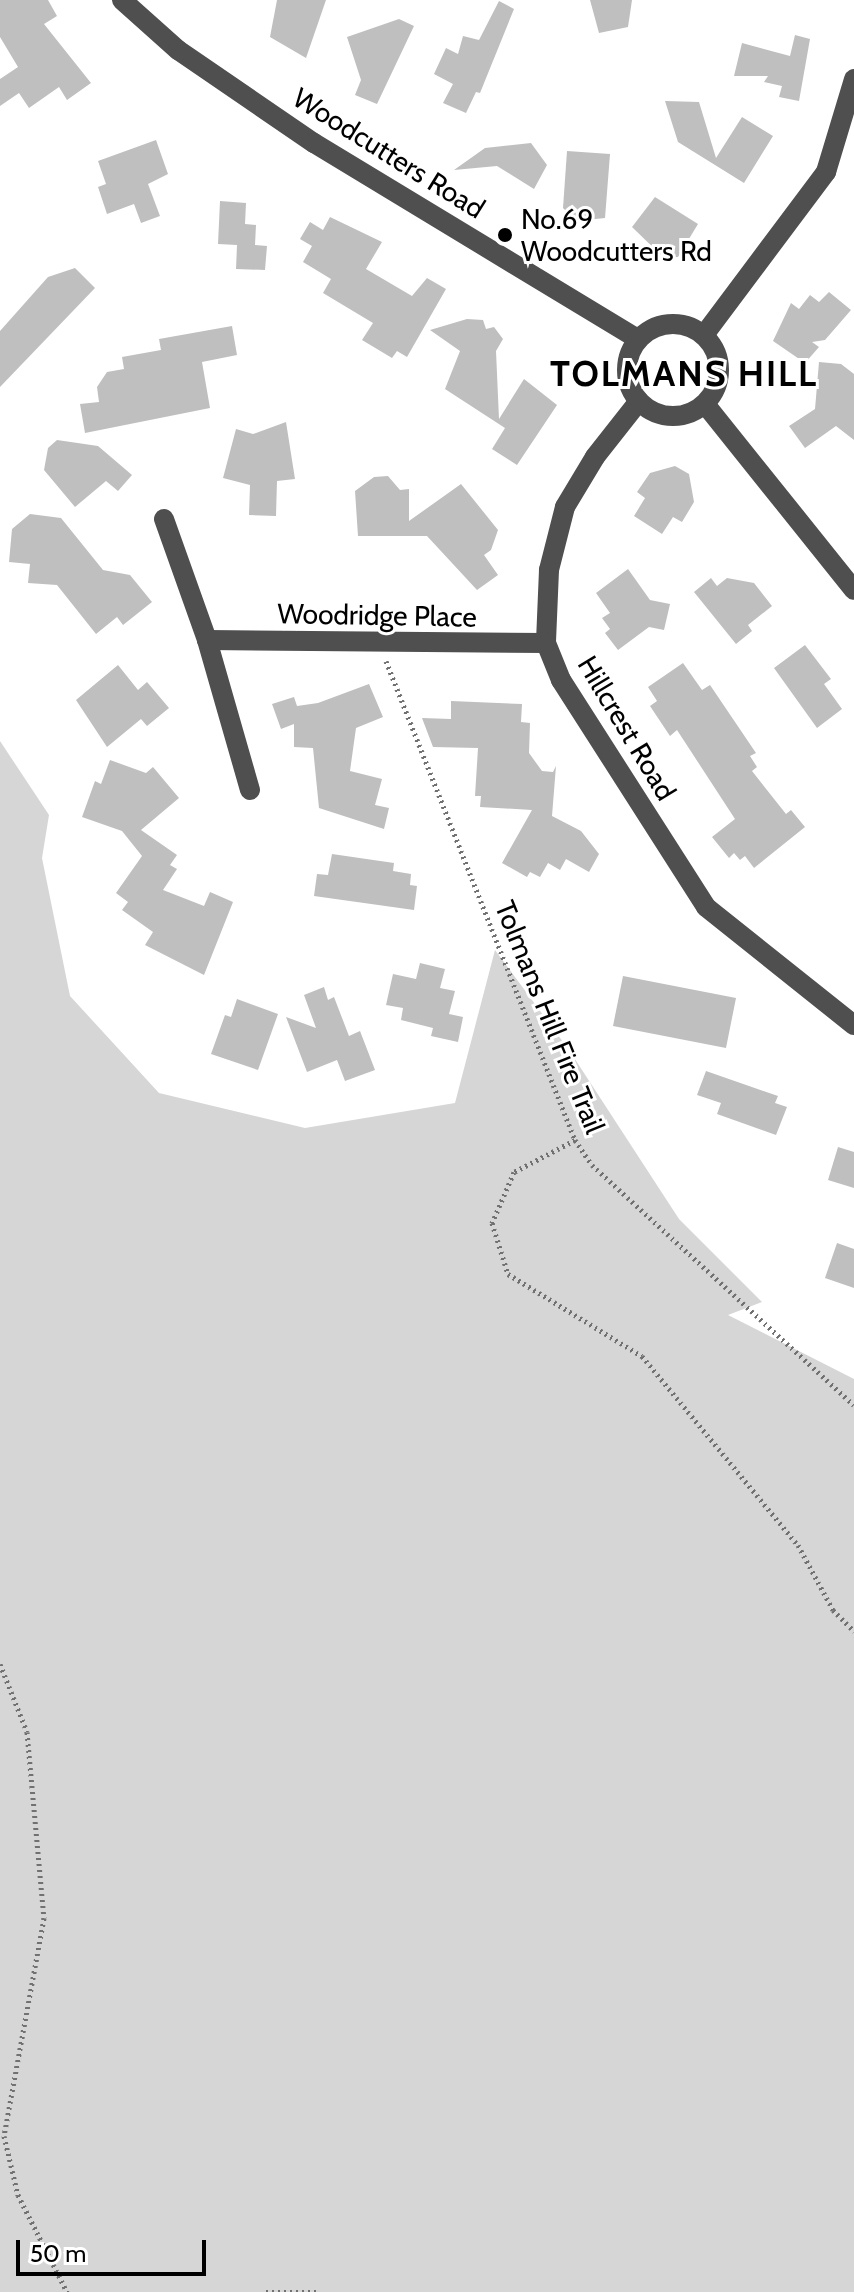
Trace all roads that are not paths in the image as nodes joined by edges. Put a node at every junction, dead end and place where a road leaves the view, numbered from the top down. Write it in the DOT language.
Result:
graph roads {
  1 [pos="122,0"];
  2 [pos="854,79"];
  3 [pos="704,335"];
  4 [pos="637,339"];
  5 [pos="639,401"];
  6 [pos="705,404"];
  7 [pos="164,519"];
  8 [pos="854,590"];
  9 [pos="207,640"];
  10 [pos="546,643"];
  11 [pos="250,790"];
  12 [pos="854,1025"];
  1 -- 4 [label="street, Woodcutters Road"];
  2 -- 3 [label="street"];
  3 -- 4 [label="street"];
  3 -- 6 [label="street"];
  4 -- 5 [label="street"];
  5 -- 6 [label="street"];
  5 -- 10 [label="street, Hillcrest Road"];
  6 -- 8 [label="street"];
  7 -- 9 [label="street"];
  9 -- 10 [label="street, Woodridge Place"];
  9 -- 11 [label="street"];
  10 -- 12 [label="street, Hillcrest Road"];
}
